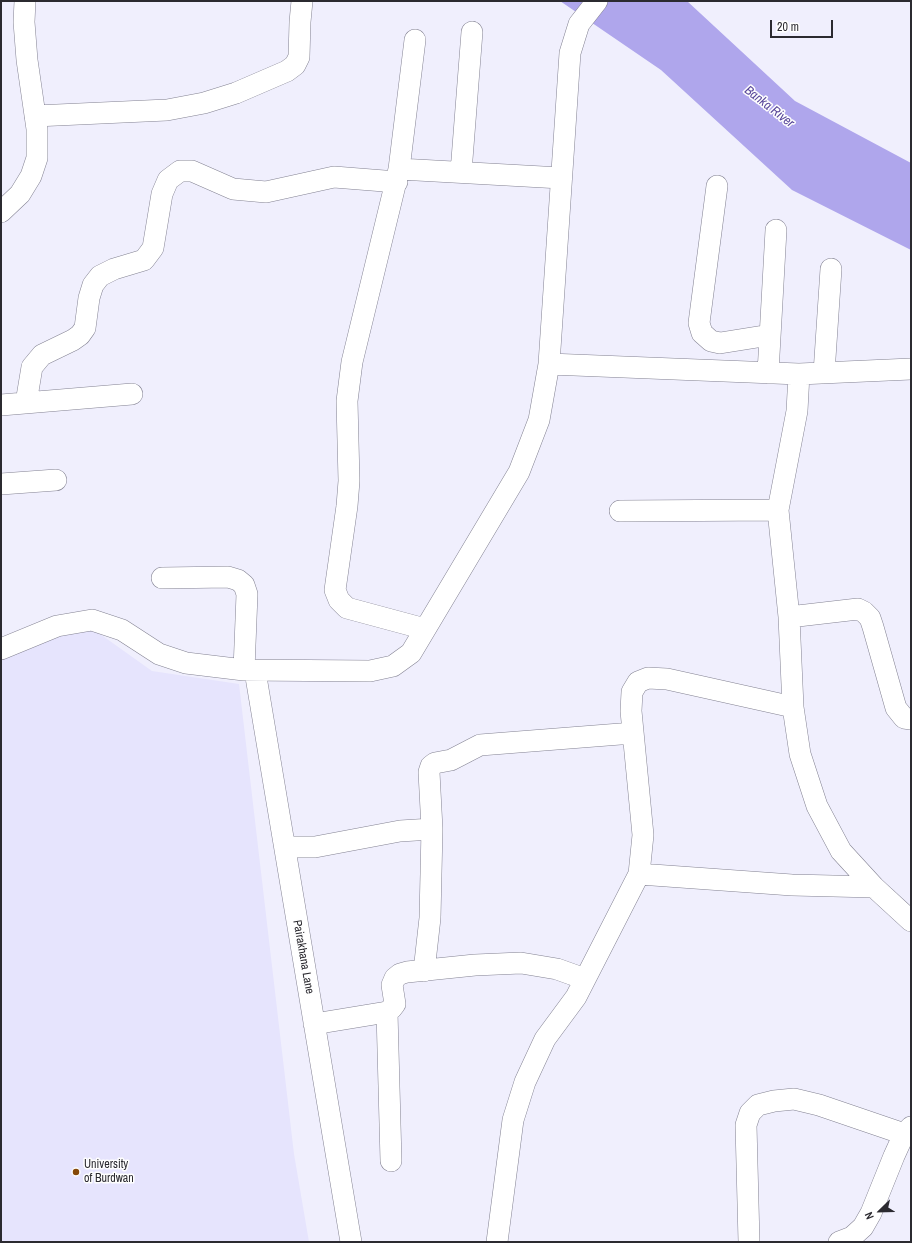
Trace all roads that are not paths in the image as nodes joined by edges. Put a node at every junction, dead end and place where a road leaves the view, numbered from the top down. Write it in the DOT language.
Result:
graph roads {
  1 [pos="25,1"];
  2 [pos="302,1"];
  3 [pos="597,1"];
  4 [pos="472,32"];
  5 [pos="415,40"];
  6 [pos="35,116"];
  7 [pos="461,172"];
  8 [pos="398,176"];
  9 [pos="561,178"];
  10 [pos="717,186"];
  11 [pos="1,212"];
  12 [pos="776,230"];
  13 [pos="830,269"];
  14 [pos="770,334"];
  15 [pos="549,364"];
  16 [pos="911,369"];
  17 [pos="768,373"];
  18 [pos="824,373"];
  19 [pos="799,374"];
  20 [pos="132,394"];
  21 [pos="26,403"];
  22 [pos="1,405"];
  23 [pos="56,480"];
  24 [pos="1,484"];
  25 [pos="778,510"];
  26 [pos="620,511"];
  27 [pos="162,578"];
  28 [pos="789,617"];
  29 [pos="425,629"];
  30 [pos="1,648"];
  31 [pos="249,671"];
  32 [pos="793,707"];
  33 [pos="911,719"];
  34 [pos="633,733"];
  35 [pos="432,829"];
  36 [pos="284,847"];
  37 [pos="638,874"];
  38 [pos="874,887"];
  39 [pos="911,921"];
  40 [pos="424,971"];
  41 [pos="584,979"];
  42 [pos="387,1012"];
  43 [pos="314,1024"];
  44 [pos="908,1130"];
  45 [pos="391,1161"];
  46 [pos="351,1242"];
  47 [pos="497,1242"];
  48 [pos="749,1242"];
  49 [pos="839,1242"];
  1 -- 6 [label="street"];
  2 -- 6 [label="street"];
  3 -- 9 [label="street"];
  4 -- 7 [label="street"];
  5 -- 8 [label="street"];
  6 -- 11 [label="street"];
  7 -- 8 [label="street"];
  7 -- 9 [label="street"];
  8 -- 21 [label="street"];
  8 -- 29 [label="street"];
  9 -- 15 [label="street"];
  10 -- 14 [label="street"];
  12 -- 14 [label="street"];
  13 -- 18 [label="street"];
  14 -- 17 [label="street"];
  15 -- 17 [label="street"];
  15 -- 29 [label="street"];
  16 -- 18 [label="street"];
  17 -- 19 [label="street"];
  18 -- 19 [label="street"];
  19 -- 25 [label="street"];
  20 -- 21 [label="street"];
  21 -- 22 [label="street"];
  23 -- 24 [label="street"];
  25 -- 26 [label="street"];
  25 -- 28 [label="street"];
  27 -- 31 [label="street, Pairakhana Lane"];
  28 -- 32 [label="street"];
  28 -- 33 [label="street"];
  29 -- 31 [label="street"];
  30 -- 31 [label="street"];
  31 -- 36 [label="street, Pairakhana Lane"];
  32 -- 34 [label="street"];
  32 -- 38 [label="street"];
  34 -- 35 [label="street"];
  34 -- 37 [label="street"];
  35 -- 36 [label="street"];
  35 -- 40 [label="street"];
  36 -- 43 [label="street, Pairakhana Lane"];
  37 -- 38 [label="street"];
  37 -- 41 [label="street"];
  38 -- 39 [label="street"];
  40 -- 41 [label="street"];
  40 -- 42 [label="street"];
  41 -- 47 [label="street"];
  42 -- 43 [label="street"];
  42 -- 45 [label="street"];
  43 -- 46 [label="street, Pairakhana Lane"];
  44 -- 48 [label="street"];
  44 -- 49 [label="street"];
}
